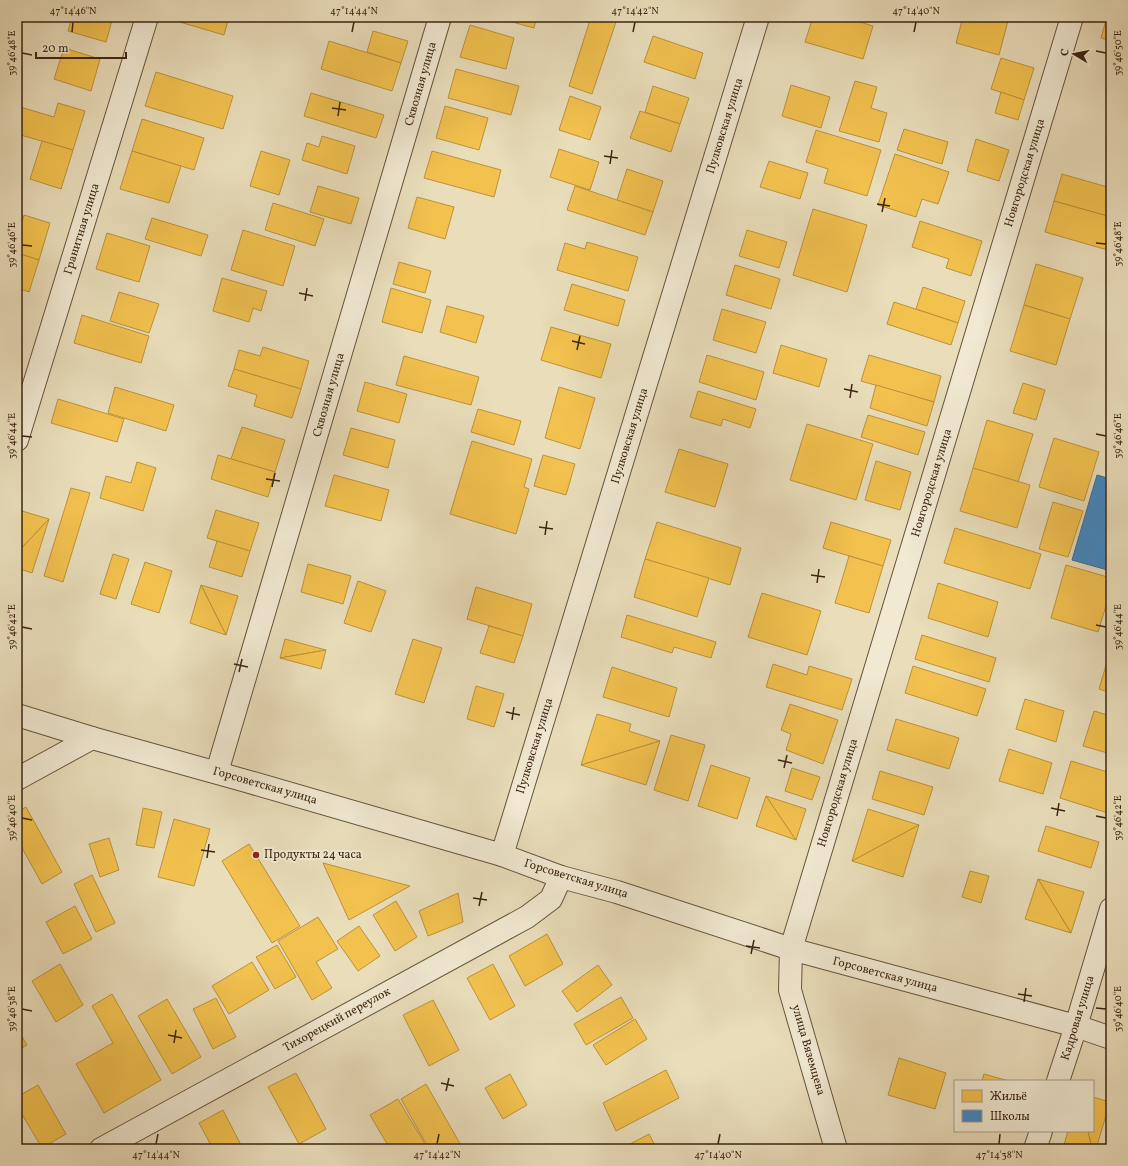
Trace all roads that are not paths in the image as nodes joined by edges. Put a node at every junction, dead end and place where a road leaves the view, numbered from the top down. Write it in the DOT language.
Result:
graph roads {
  1 [pos="147,17"];
  2 [pos="440,17"];
  3 [pos="758,17"];
  4 [pos="1072,17"];
  5 [pos="17,440"];
  6 [pos="17,715"];
  7 [pos="92,738"];
  8 [pos="217,772"];
  9 [pos="17,779"];
  10 [pos="502,855"];
  11 [pos="560,877"];
  12 [pos="1111,910"];
  13 [pos="791,949"];
  14 [pos="1076,1026"];
  15 [pos="1111,1038"];
  16 [pos="1058,1080"];
  17 [pos="1041,1132"];
  18 [pos="101,1149"];
  19 [pos="836,1149"];
  20 [pos="1035,1149"];
  1 -- 5 [label="street, Гранитная улица"];
  2 -- 8 [label="street, Сквозная улица"];
  3 -- 10 [label="street, Пулковская улица"];
  4 -- 13 [label="street, Новгородская улица"];
  6 -- 7 [label="street, Горсоветская улица"];
  7 -- 8 [label="street, Горсоветская улица"];
  7 -- 9 [label="street"];
  8 -- 10 [label="street, Горсоветская улица"];
  10 -- 11 [label="street, Горсоветская улица"];
  11 -- 13 [label="street, Горсоветская улица"];
  11 -- 18 [label="street, Тихорецкий переулок"];
  12 -- 14 [label="street, Кадровая улица"];
  13 -- 14 [label="street, Горсоветская улица"];
  13 -- 19 [label="street, улица Вяземцева"];
  14 -- 15 [label="street, Горсоветская улица"];
  14 -- 16 [label="street, Кадровая улица"];
  17 -- 20 [label="street"];
}
